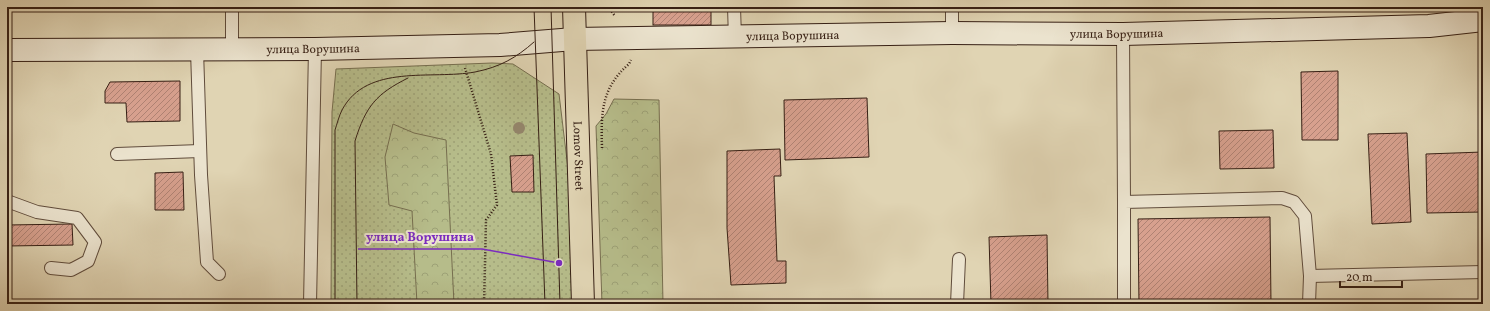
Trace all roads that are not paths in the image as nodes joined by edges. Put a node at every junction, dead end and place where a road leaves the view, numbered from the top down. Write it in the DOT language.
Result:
graph roads {
  1 [pos="232,7"];
  2 [pos="574,7"];
  3 [pos="734,7"];
  4 [pos="952,7"];
  5 [pos="1483,20"];
  6 [pos="952,33"];
  7 [pos="1123,34"];
  8 [pos="735,38"];
  9 [pos="574,39"];
  10 [pos="315,49"];
  11 [pos="7,50"];
  12 [pos="197,50"];
  13 [pos="232,50"];
  14 [pos="200,151"];
  15 [pos="116,154"];
  16 [pos="7,201"];
  17 [pos="1124,202"];
  18 [pos="959,259"];
  19 [pos="51,268"];
  20 [pos="1483,272"];
  21 [pos="219,274"];
  22 [pos="1310,276"];
  23 [pos="310,304"];
  24 [pos="583,304"];
  25 [pos="957,304"];
  26 [pos="1124,304"];
  27 [pos="1309,304"];
  1 -- 13 [label="lane"];
  2 -- 9 [label="main road, Lomov Street"];
  3 -- 8 [label="lane"];
  4 -- 6 [label="lane"];
  5 -- 7 [label="street, улица Ворушина"];
  6 -- 7 [label="street, улица Ворушина"];
  6 -- 8 [label="street, улица Ворушина"];
  7 -- 17 [label="lane"];
  8 -- 9 [label="street, улица Ворушина"];
  9 -- 10 [label="street, улица Ворушина"];
  9 -- 24 [label="main road, Lomov Street"];
  10 -- 13 [label="street, улица Ворушина"];
  10 -- 23 [label="lane"];
  11 -- 12 [label="street, улица Ворушина"];
  12 -- 13 [label="street, улица Ворушина"];
  12 -- 14 [label="lane"];
  14 -- 15 [label="lane"];
  14 -- 21 [label="lane"];
  16 -- 19 [label="lane"];
  17 -- 22 [label="lane"];
  17 -- 26 [label="lane"];
  18 -- 25 [label="lane"];
  20 -- 22 [label="lane"];
  22 -- 27 [label="lane"];
}
